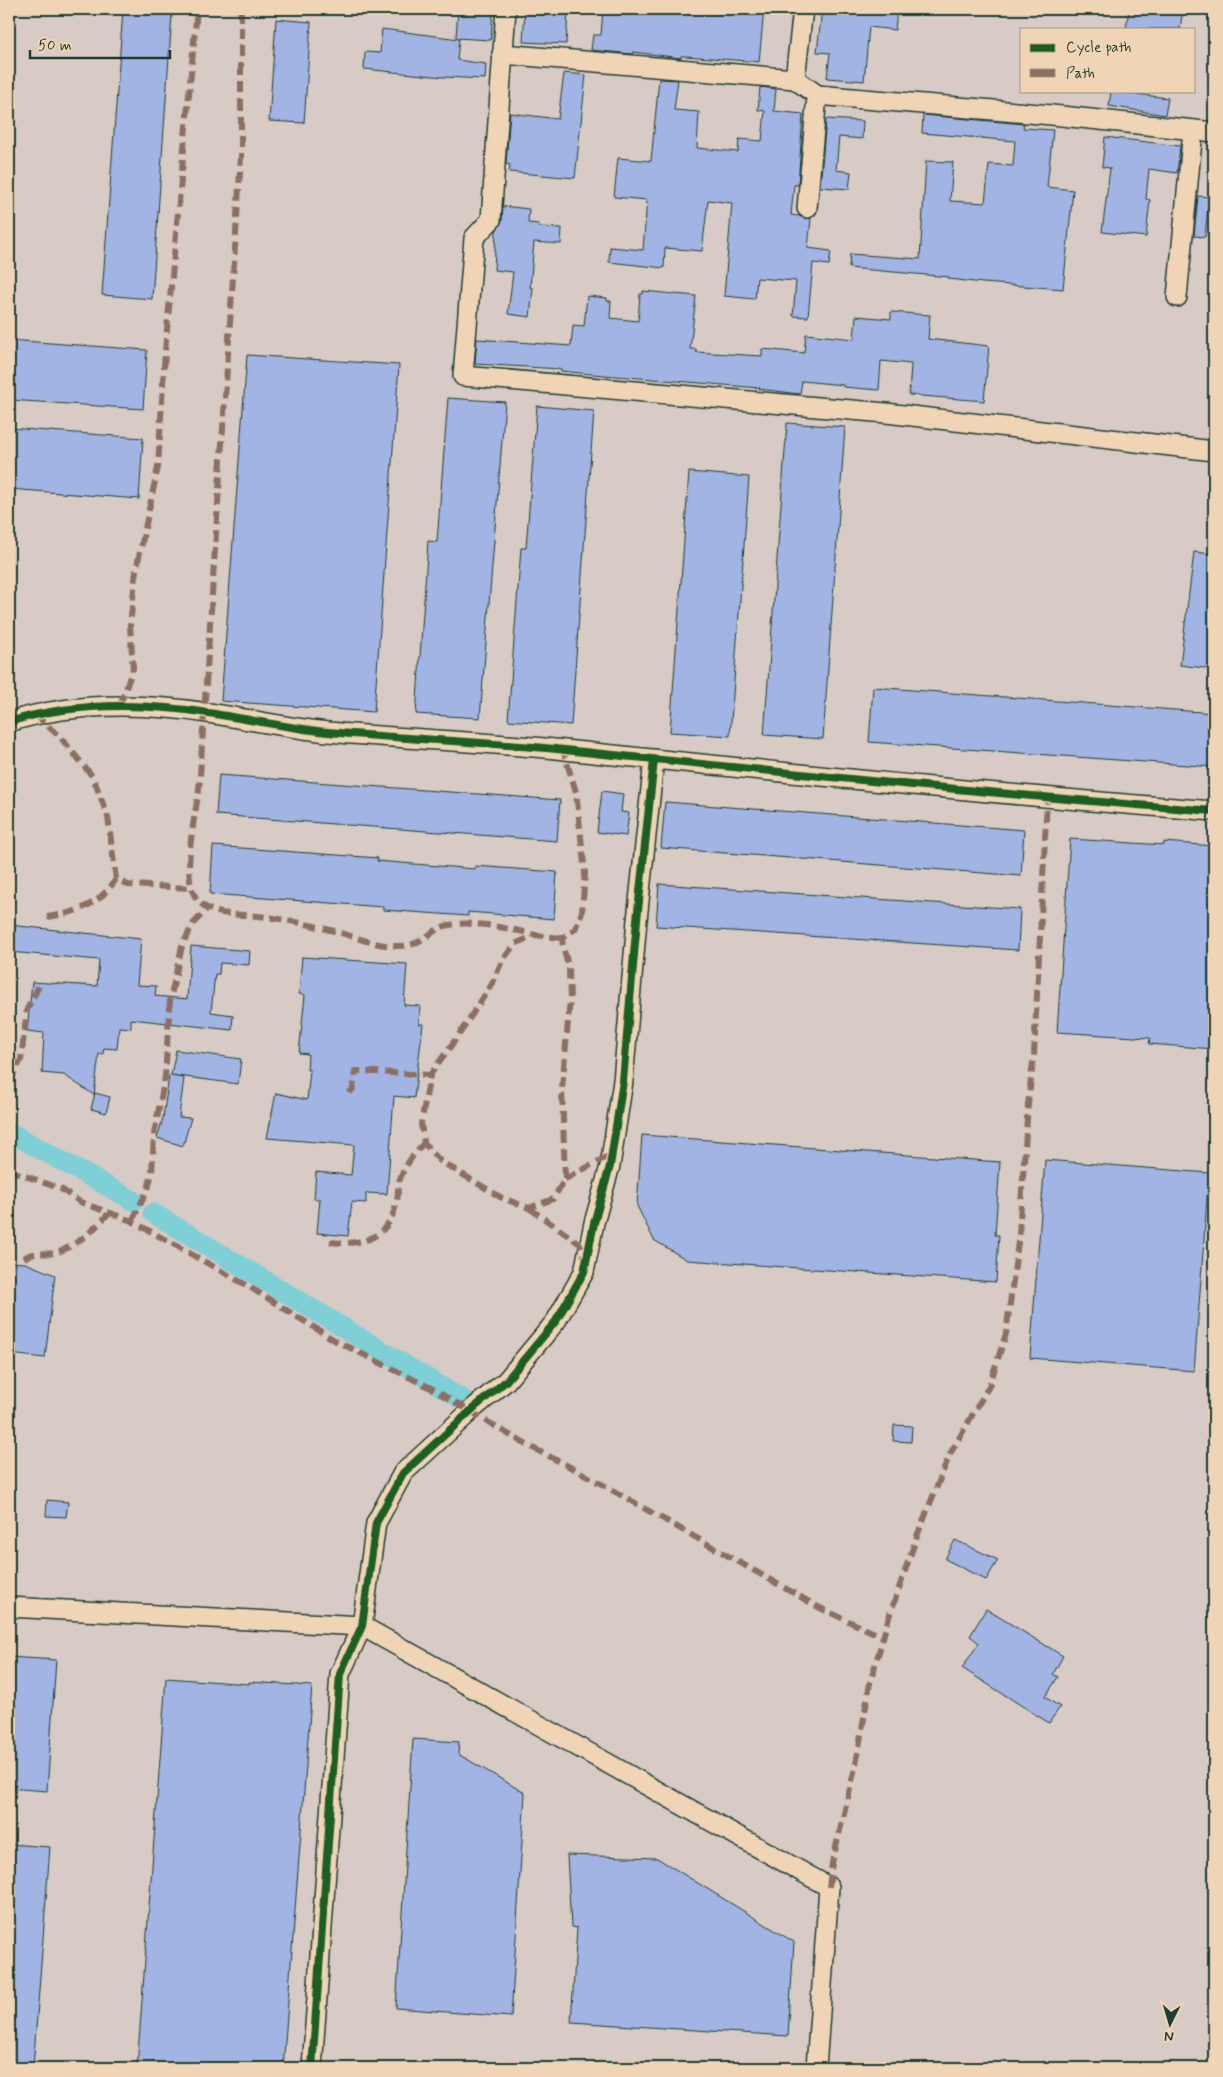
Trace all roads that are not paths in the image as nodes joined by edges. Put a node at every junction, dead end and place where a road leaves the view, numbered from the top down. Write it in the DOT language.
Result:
graph roads {
  1 [pos="506,9"];
  2 [pos="803,9"];
  3 [pos="502,54"];
  4 [pos="795,79"];
  5 [pos="817,95"];
  6 [pos="1193,130"];
  7 [pos="1214,132"];
  8 [pos="807,208"];
  9 [pos="1177,297"];
  10 [pos="1214,451"];
  11 [pos="9,722"];
  12 [pos="654,760"];
  13 [pos="1214,811"];
  14 [pos="9,1607"];
  15 [pos="362,1626"];
  16 [pos="312,2068"];
  17 [pos="816,2068"];
  1 -- 3 [label="street"];
  2 -- 4 [label="street"];
  3 -- 4 [label="street"];
  3 -- 10 [label="street"];
  4 -- 5 [label="street"];
  5 -- 6 [label="street"];
  5 -- 8 [label="street"];
  6 -- 7 [label="street"];
  6 -- 9 [label="street"];
  11 -- 12 [label="street"];
  12 -- 13 [label="street"];
  12 -- 15 [label="street"];
  14 -- 15 [label="street"];
  15 -- 16 [label="street"];
  15 -- 17 [label="street"];
}
